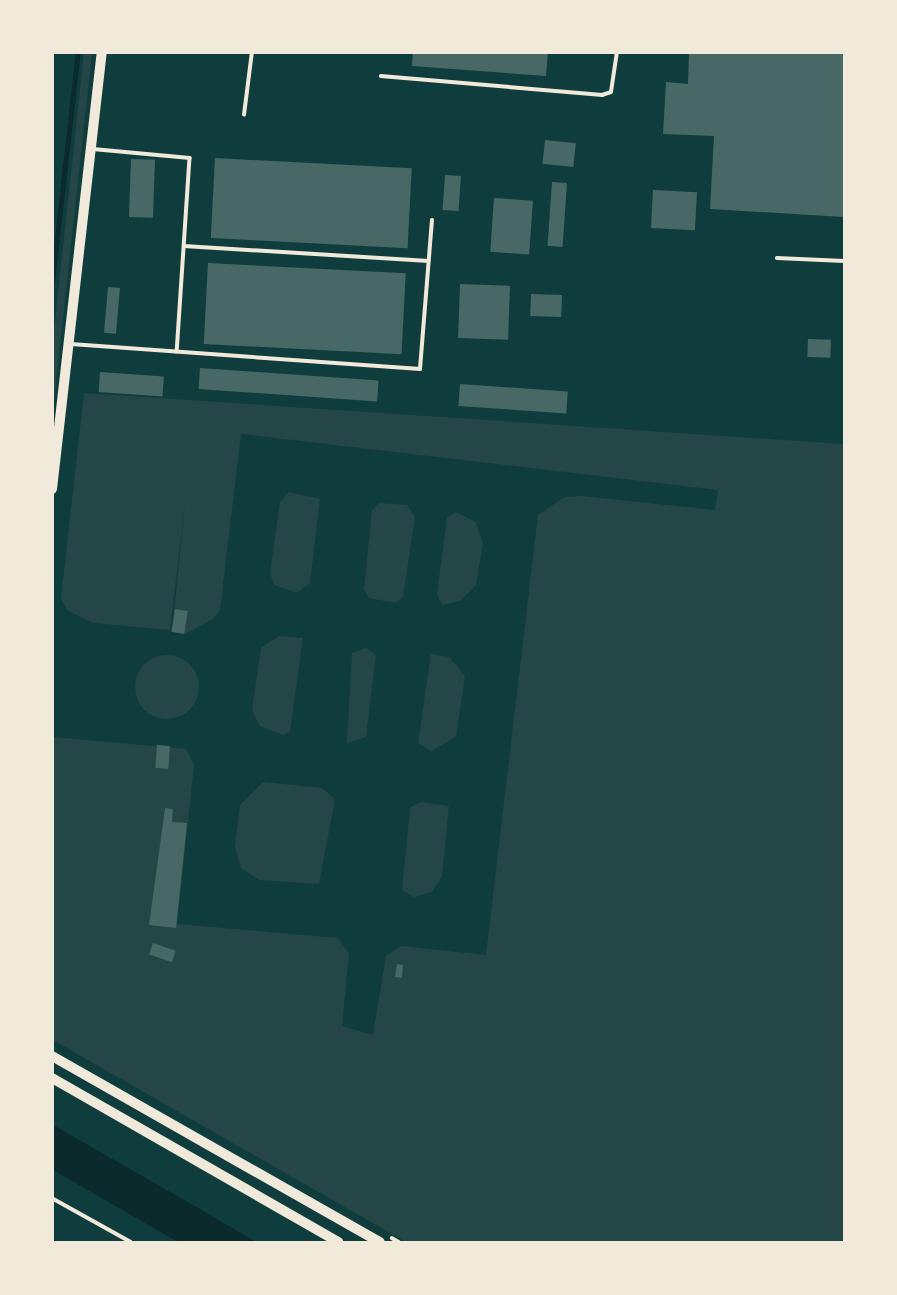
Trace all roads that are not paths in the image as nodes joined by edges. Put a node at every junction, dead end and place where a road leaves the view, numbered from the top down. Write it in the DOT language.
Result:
graph roads {
  1 [pos="102,52"];
  2 [pos="252,52"];
  3 [pos="617,52"];
  4 [pos="381,76"];
  5 [pos="244,115"];
  6 [pos="91,149"];
  7 [pos="432,220"];
  8 [pos="184,246"];
  9 [pos="776,258"];
  10 [pos="429,261"];
  11 [pos="845,261"];
  12 [pos="69,344"];
  13 [pos="177,352"];
  14 [pos="52,489"];
  15 [pos="52,1056"];
  16 [pos="52,1078"];
  17 [pos="338,1242"];
  18 [pos="380,1242"];
  1 -- 6 [label="street"];
  2 -- 5 [label="lane"];
  3 -- 4 [label="lane"];
  6 -- 8 [label="lane"];
  6 -- 12 [label="street"];
  7 -- 10 [label="lane"];
  8 -- 10 [label="lane"];
  8 -- 13 [label="lane"];
  9 -- 11 [label="lane"];
  10 -- 13 [label="lane"];
  12 -- 13 [label="lane"];
  12 -- 14 [label="street"];
  15 -- 18 [label="main road"];
  16 -- 17 [label="main road"];
}
